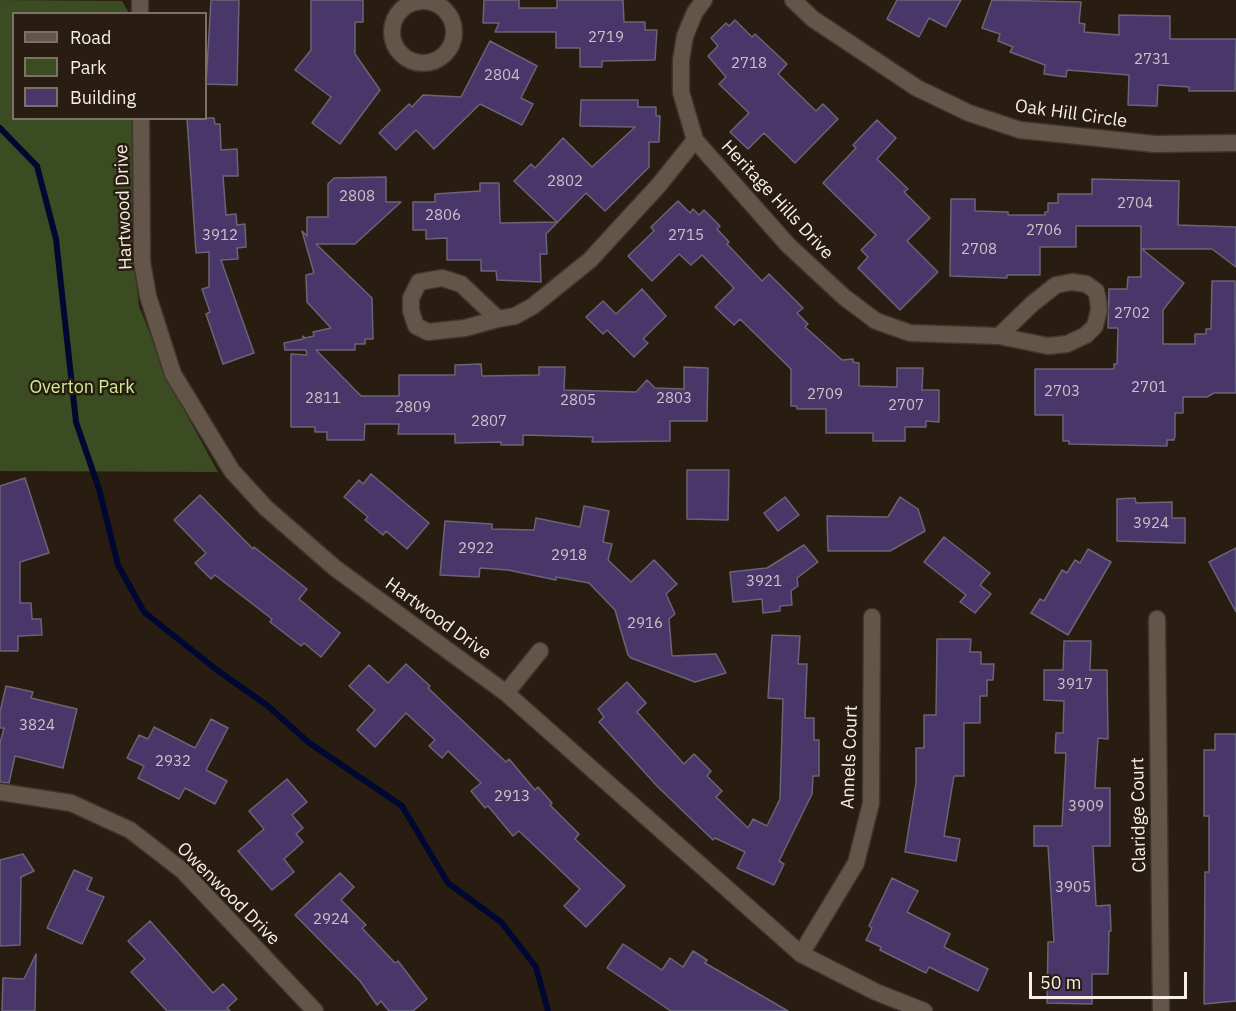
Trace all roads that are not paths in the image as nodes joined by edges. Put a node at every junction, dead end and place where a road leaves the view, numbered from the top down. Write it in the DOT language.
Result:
graph roads {
  1 [pos="704,0"];
  2 [pos="793,0"];
  3 [pos="141,120"];
  4 [pos="695,140"];
  5 [pos="1236,143"];
  6 [pos="498,319"];
  7 [pos="999,336"];
  8 [pos="872,617"];
  9 [pos="1157,619"];
  10 [pos="540,651"];
  11 [pos="506,693"];
  12 [pos="0,792"];
  13 [pos="801,954"];
  14 [pos="315,1011"];
  15 [pos="924,1011"];
  16 [pos="1161,1011"];
  1 -- 4 [label="street, Heritage Hills Drive"];
  2 -- 5 [label="street, Oak Hill Circle"];
  3 -- 11 [label="street, Hartwood Drive"];
  4 -- 6 [label="street"];
  4 -- 7 [label="street, Heritage Hills Drive"];
  6 -- 6 [label="street"];
  7 -- 7 [label="street, Heritage Hills Drive"];
  8 -- 13 [label="street, Annels Court"];
  9 -- 16 [label="street, Claridge Court"];
  10 -- 11 [label="street"];
  11 -- 13 [label="street, Hartwood Drive"];
  12 -- 14 [label="street, Owenwood Drive"];
  13 -- 15 [label="street, Hartwood Drive"];
}
